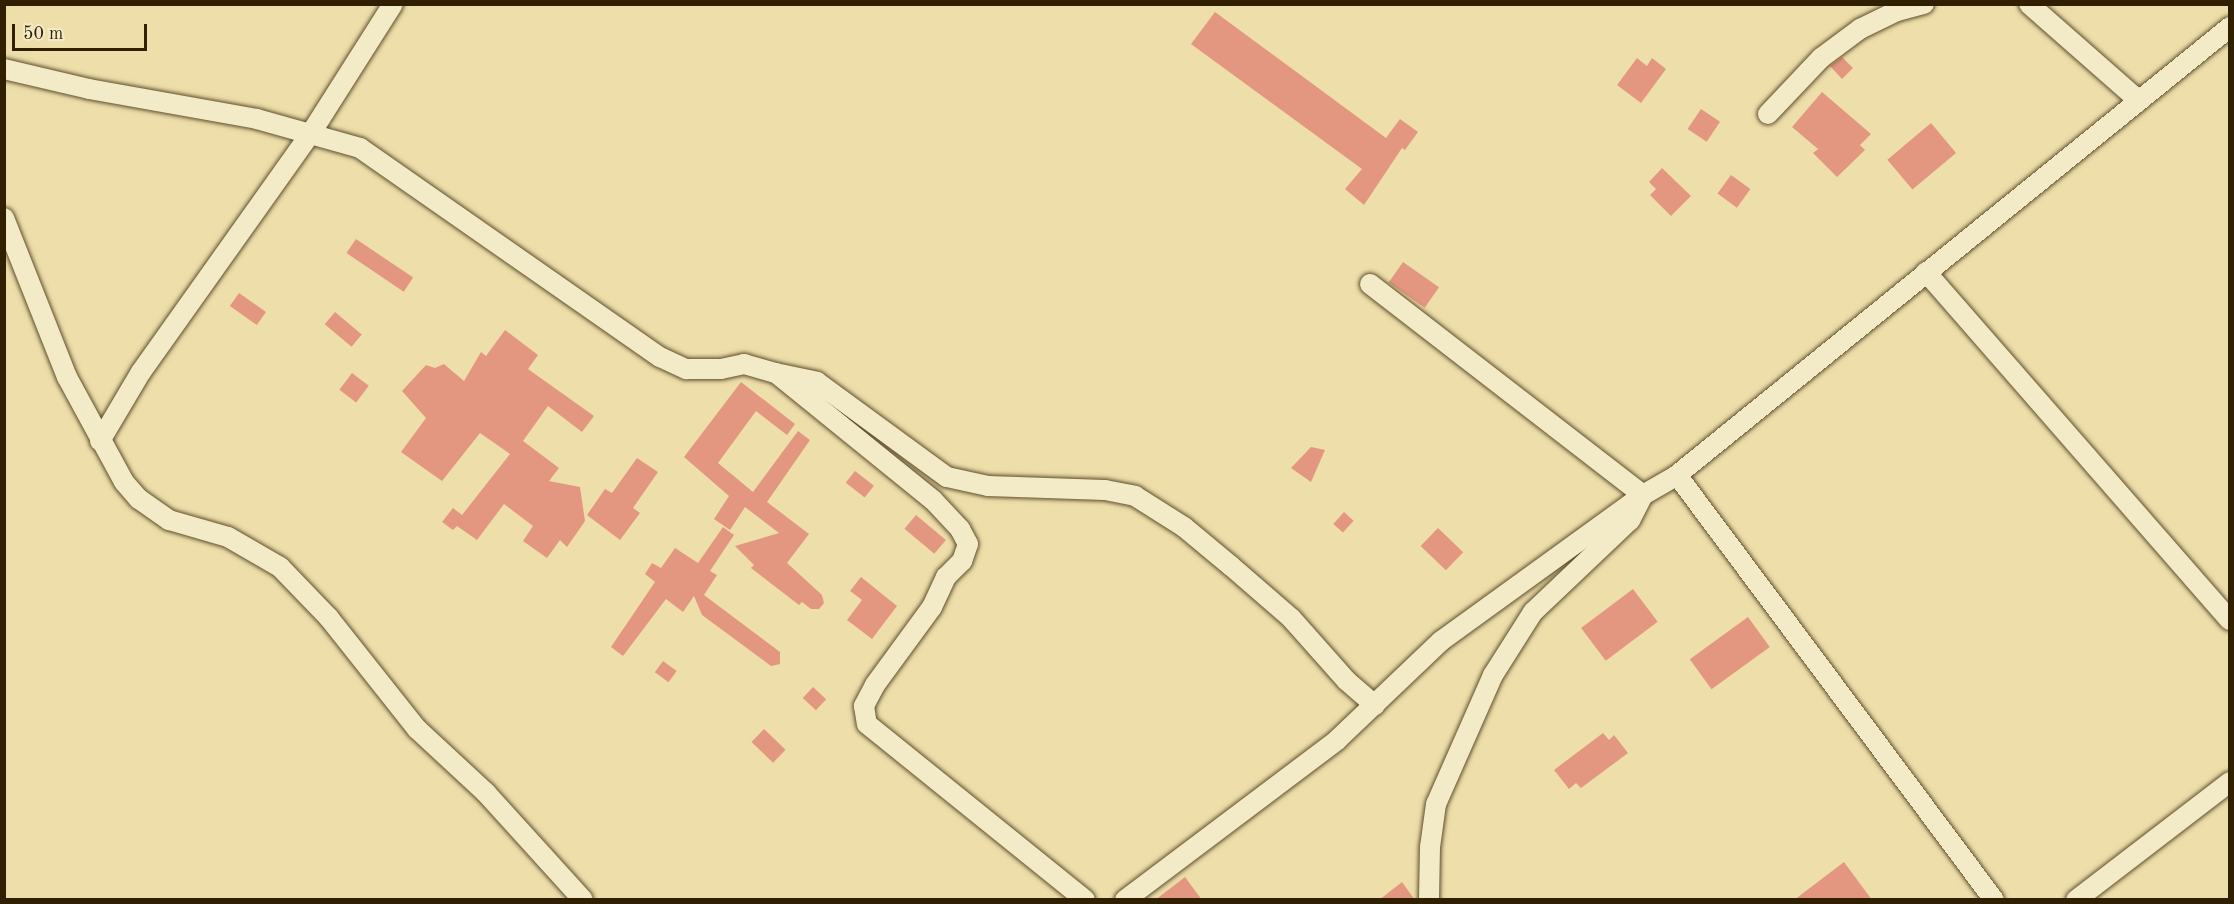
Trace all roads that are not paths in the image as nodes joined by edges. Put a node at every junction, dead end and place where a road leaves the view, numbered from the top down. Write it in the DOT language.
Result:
graph roads {
  1 [pos="393,4"];
  2 [pos="1924,4"];
  3 [pos="2029,4"];
  4 [pos="1899,8"];
  5 [pos="2228,32"];
  6 [pos="4,69"];
  7 [pos="2137,99"];
  8 [pos="1768,114"];
  9 [pos="310,134"];
  10 [pos="4,218"];
  11 [pos="1926,272"];
  12 [pos="1370,284"];
  13 [pos="776,373"];
  14 [pos="100,441"];
  15 [pos="1677,475"];
  16 [pos="1643,495"];
  17 [pos="2229,620"];
  18 [pos="1375,705"];
  19 [pos="2229,782"];
  20 [pos="583,900"];
  21 [pos="1085,900"];
  22 [pos="1125,900"];
  23 [pos="1429,900"];
  24 [pos="1994,900"];
  25 [pos="2076,900"];
  1 -- 9 [label="street"];
  2 -- 4 [label="street"];
  3 -- 7 [label="street"];
  4 -- 8 [label="street"];
  5 -- 7 [label="street"];
  6 -- 9 [label="street"];
  7 -- 11 [label="street"];
  9 -- 13 [label="street"];
  9 -- 14 [label="street"];
  10 -- 14 [label="street"];
  11 -- 15 [label="street"];
  11 -- 17 [label="street"];
  12 -- 16 [label="street"];
  13 -- 18 [label="street"];
  13 -- 21 [label="street"];
  14 -- 20 [label="street"];
  15 -- 16 [label="street"];
  15 -- 24 [label="street"];
  16 -- 18 [label="street"];
  16 -- 23 [label="street"];
  18 -- 22 [label="street"];
  19 -- 25 [label="street"];
}
